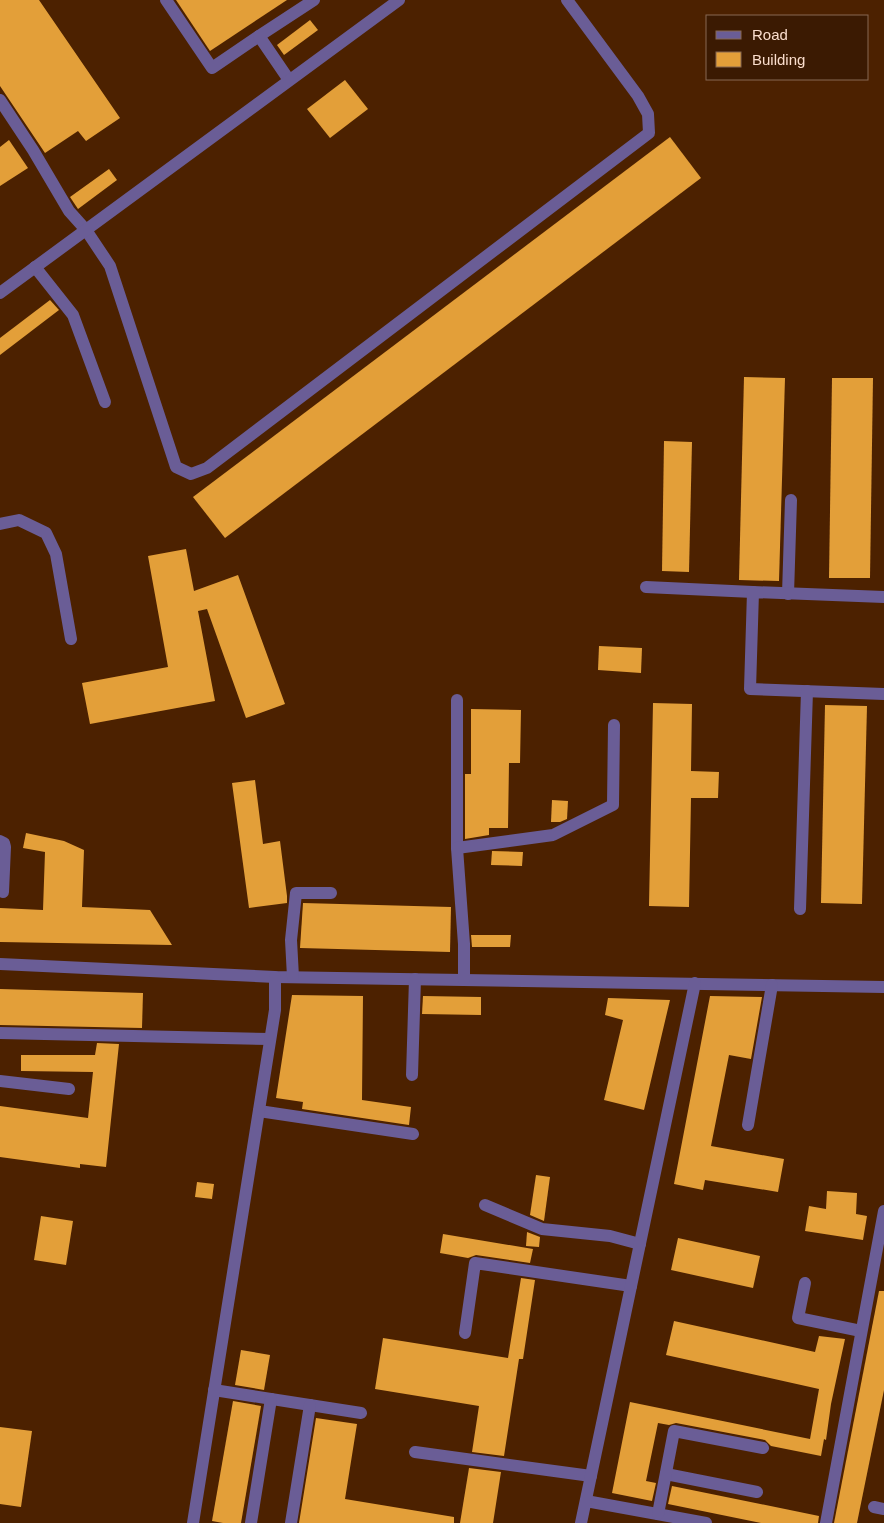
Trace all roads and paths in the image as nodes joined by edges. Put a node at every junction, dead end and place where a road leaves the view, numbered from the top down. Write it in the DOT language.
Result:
graph roads {
  1 [pos="166,0"];
  2 [pos="314,0"];
  3 [pos="399,0"];
  4 [pos="567,0"];
  5 [pos="259,36"];
  6 [pos="289,80"];
  7 [pos="0,100"];
  8 [pos="86,230"];
  9 [pos="35,267"];
  10 [pos="0,293"];
  11 [pos="105,402"];
  12 [pos="790,500"];
  13 [pos="0,524"];
  14 [pos="646,587"];
  15 [pos="753,592"];
  16 [pos="788,594"];
  17 [pos="884,597"];
  18 [pos="72,639"];
  19 [pos="806,691"];
  20 [pos="884,694"];
  21 [pos="457,700"];
  22 [pos="614,726"];
  23 [pos="0,841"];
  24 [pos="457,848"];
  25 [pos="3,892"];
  26 [pos="331,893"];
  27 [pos="800,910"];
  28 [pos="0,964"];
  29 [pos="275,977"];
  30 [pos="292,978"];
  31 [pos="415,979"];
  32 [pos="464,980"];
  33 [pos="695,983"];
  34 [pos="772,984"];
  35 [pos="884,987"];
  36 [pos="0,1033"];
  37 [pos="270,1039"];
  38 [pos="412,1075"];
  39 [pos="0,1081"];
  40 [pos="69,1089"];
  41 [pos="259,1111"];
  42 [pos="748,1125"];
  43 [pos="413,1134"];
  44 [pos="485,1205"];
  45 [pos="884,1211"];
  46 [pos="640,1244"];
  47 [pos="879,1265"];
  48 [pos="805,1283"];
  49 [pos="631,1286"];
  50 [pos="861,1331"];
  51 [pos="464,1333"];
  52 [pos="214,1390"];
  53 [pos="271,1399"];
  54 [pos="310,1405"];
  55 [pos="361,1413"];
  56 [pos="762,1448"];
  57 [pos="416,1452"];
  58 [pos="666,1474"];
  59 [pos="591,1476"];
  60 [pos="757,1492"];
  61 [pos="586,1501"];
  62 [pos="658,1514"];
  63 [pos="193,1523"];
  64 [pos="251,1523"];
  65 [pos="291,1523"];
  66 [pos="581,1523"];
  67 [pos="706,1523"];
  68 [pos="826,1523"];
  1 -- 5 [label="street"];
  2 -- 5 [label="street"];
  3 -- 6 [label="street"];
  4 -- 8 [label="street"];
  5 -- 6 [label="street"];
  6 -- 8 [label="street"];
  7 -- 8 [label="street"];
  8 -- 9 [label="street"];
  9 -- 10 [label="street"];
  9 -- 11 [label="street"];
  12 -- 16 [label="street"];
  13 -- 18 [label="street"];
  14 -- 15 [label="street"];
  15 -- 16 [label="street"];
  15 -- 19 [label="street"];
  16 -- 17 [label="street"];
  19 -- 20 [label="street"];
  19 -- 27 [label="street"];
  21 -- 24 [label="street"];
  22 -- 24 [label="street"];
  23 -- 25 [label="street"];
  24 -- 32 [label="street"];
  26 -- 30 [label="street"];
  28 -- 29 [label="street"];
  29 -- 30 [label="street"];
  29 -- 37 [label="street"];
  30 -- 31 [label="street"];
  31 -- 32 [label="street"];
  31 -- 38 [label="street"];
  32 -- 33 [label="street"];
  33 -- 34 [label="street"];
  33 -- 46 [label="street"];
  34 -- 35 [label="street"];
  34 -- 42 [label="street"];
  36 -- 37 [label="street"];
  37 -- 41 [label="street"];
  39 -- 40 [label="street"];
  41 -- 43 [label="street"];
  41 -- 52 [label="street"];
  44 -- 46 [label="street"];
  45 -- 47 [label="street"];
  46 -- 49 [label="street"];
  47 -- 50 [label="street"];
  48 -- 50 [label="street"];
  49 -- 51 [label="street"];
  49 -- 59 [label="street"];
  50 -- 68 [label="street"];
  52 -- 53 [label="street"];
  52 -- 63 [label="street"];
  53 -- 54 [label="street"];
  53 -- 64 [label="street"];
  54 -- 55 [label="street"];
  54 -- 65 [label="street"];
  56 -- 58 [label="street"];
  57 -- 59 [label="street"];
  58 -- 60 [label="street"];
  58 -- 62 [label="street"];
  59 -- 61 [label="street"];
  61 -- 62 [label="street"];
  61 -- 66 [label="street"];
  62 -- 67 [label="street"];
}
